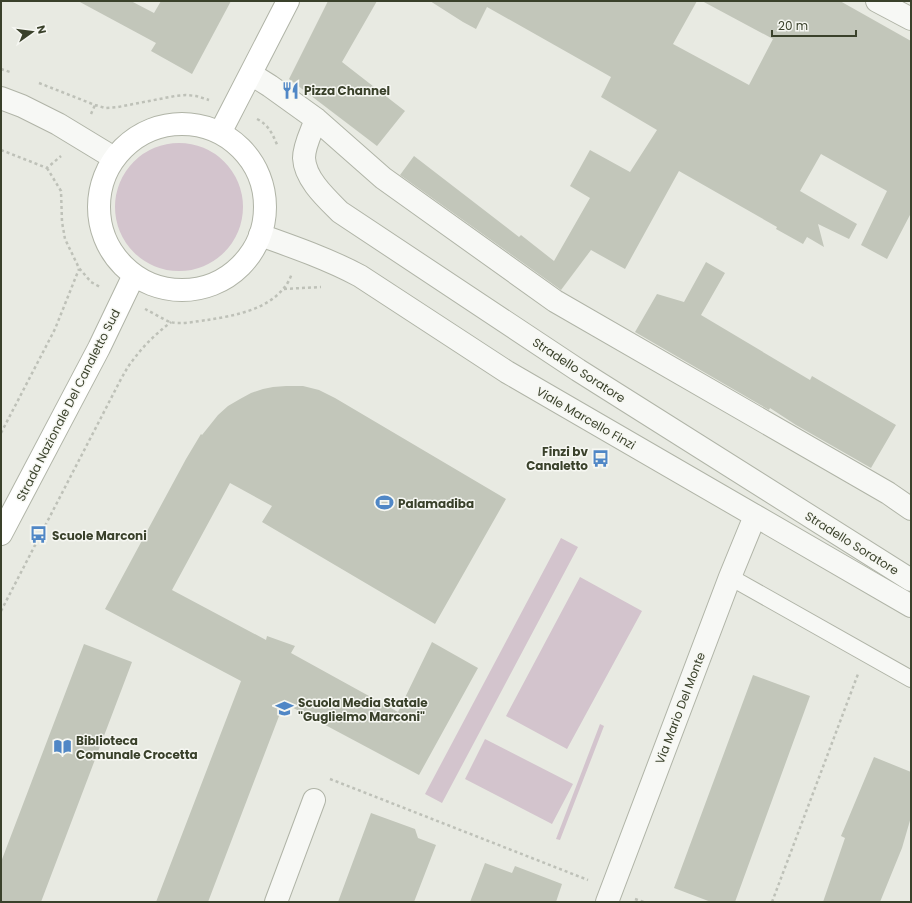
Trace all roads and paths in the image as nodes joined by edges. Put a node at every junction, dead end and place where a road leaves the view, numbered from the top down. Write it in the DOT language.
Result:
graph roads {
  1 [pos="288,1"];
  2 [pos="877,1"];
  3 [pos="911,19"];
  4 [pos="1,69"];
  5 [pos="15,74"];
  6 [pos="251,74"];
  7 [pos="37,83"];
  8 [pos="1,98"];
  9 [pos="233,108"];
  10 [pos="316,119"];
  11 [pos="220,133"];
  12 [pos="280,152"];
  13 [pos="114,158"];
  14 [pos="47,168"];
  15 [pos="260,235"];
  16 [pos="302,250"];
  17 [pos="79,268"];
  18 [pos="134,275"];
  19 [pos="122,298"];
  20 [pos="171,322"];
  21 [pos="1,433"];
  22 [pos="888,493"];
  23 [pos="911,509"];
  24 [pos="755,516"];
  25 [pos="911,520"];
  26 [pos="1,534"];
  27 [pos="730,577"];
  28 [pos="911,580"];
  29 [pos="911,606"];
  30 [pos="1,612"];
  31 [pos="865,654"];
  32 [pos="911,680"];
  33 [pos="314,800"];
  34 [pos="610,896"];
  35 [pos="276,902"];
  36 [pos="644,902"];
  37 [pos="772,902"];
  1 -- 6 [label="main road"];
  2 -- 3 [label="street"];
  4 -- 5 [label="path"];
  6 -- 9 [label="main road"];
  6 -- 10 [label="street"];
  7 -- 9 [label="path"];
  8 -- 13 [label="street"];
  9 -- 11 [label="main road"];
  9 -- 12 [label="path"];
  10 -- 22 [label="street"];
  10 -- 28 [label="street, Stradello Soratore"];
  11 -- 13 [label="main road"];
  11 -- 15 [label="main road"];
  13 -- 18 [label="main road"];
  14 -- 17 [label="path"];
  15 -- 16 [label="street, Viale Marcello Finzi"];
  15 -- 18 [label="main road"];
  16 -- 20 [label="path"];
  16 -- 24 [label="street, Viale Marcello Finzi"];
  17 -- 19 [label="path"];
  17 -- 21 [label="path"];
  18 -- 19 [label="main road, Strada Nazionale Del Canaletto Sud"];
  19 -- 20 [label="path"];
  19 -- 26 [label="main road, Strada Nazionale Del Canaletto Sud"];
  20 -- 30 [label="path"];
  22 -- 23 [label="street"];
  22 -- 25 [label="street"];
  24 -- 27 [label="street, Via Mario Del Monte"];
  24 -- 29 [label="street, Viale Marcello Finzi"];
  27 -- 31 [label="lane"];
  27 -- 34 [label="street, Via Mario Del Monte"];
  31 -- 32 [label="lane"];
  31 -- 37 [label="path"];
  33 -- 34 [label="path"];
  33 -- 35 [label="street"];
  34 -- 36 [label="path"];
}
